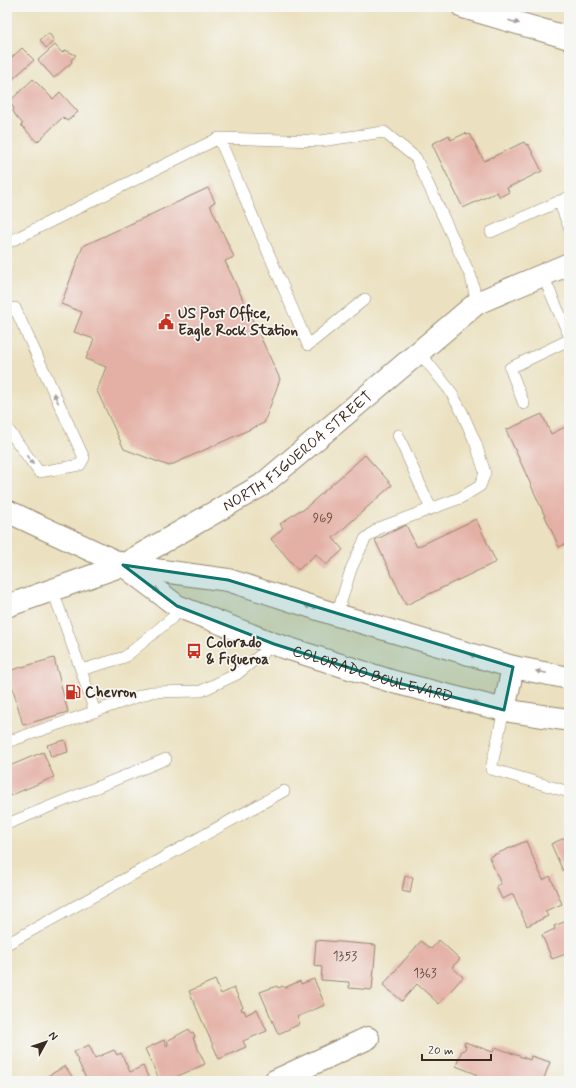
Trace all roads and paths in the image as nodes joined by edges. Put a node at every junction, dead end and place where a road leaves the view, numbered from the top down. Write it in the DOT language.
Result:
graph roads {
  1 [pos="463,7"];
  2 [pos="569,38"];
  3 [pos="219,138"];
  4 [pos="564,199"];
  5 [pos="569,227"];
  6 [pos="491,232"];
  7 [pos="7,243"];
  8 [pos="569,264"];
  9 [pos="543,276"];
  10 [pos="365,299"];
  11 [pos="477,304"];
  12 [pos="7,312"];
  13 [pos="569,335"];
  14 [pos="569,340"];
  15 [pos="419,352"];
  16 [pos="524,404"];
  17 [pos="7,428"];
  18 [pos="398,435"];
  19 [pos="431,509"];
  20 [pos="7,511"];
  21 [pos="123,565"];
  22 [pos="53,590"];
  23 [pos="7,606"];
  24 [pos="184,608"];
  25 [pos="337,615"];
  26 [pos="274,644"];
  27 [pos="513,667"];
  28 [pos="81,670"];
  29 [pos="569,678"];
  30 [pos="504,710"];
  31 [pos="95,712"];
  32 [pos="569,720"];
  33 [pos="7,742"];
  34 [pos="166,759"];
  35 [pos="284,791"];
  36 [pos="569,792"];
  37 [pos="7,824"];
  38 [pos="7,944"];
  39 [pos="368,1038"];
  40 [pos="275,1081"];
  1 -- 2 [label="main road, one-way"];
  3 -- 7 [label="lane"];
  3 -- 10 [label="lane"];
  3 -- 11 [label="lane"];
  4 -- 5 [label="lane"];
  4 -- 6 [label="lane"];
  8 -- 9 [label="main road, NORTH FIGUEROA STREET"];
  9 -- 11 [label="main road, NORTH FIGUEROA STREET"];
  9 -- 13 [label="lane"];
  11 -- 15 [label="main road, NORTH FIGUEROA STREET"];
  17 -- 12 [label="lane, one-way"];
  14 -- 16 [label="lane"];
  15 -- 19 [label="lane"];
  15 -- 21 [label="main road, NORTH FIGUEROA STREET"];
  18 -- 19 [label="lane"];
  19 -- 25 [label="lane"];
  20 -- 21 [label="main road, COLORADO BOULEVARD"];
  21 -- 22 [label="main road, NORTH FIGUEROA STREET"];
  21 -- 24 [label="main road, COLORADO BOULEVARD, one-way"];
  25 -- 21 [label="main road, COLORADO BOULEVARD, one-way"];
  22 -- 23 [label="main road, NORTH FIGUEROA STREET"];
  22 -- 28 [label="lane"];
  24 -- 26 [label="main road, COLORADO BOULEVARD"];
  24 -- 28 [label="lane"];
  27 -- 25 [label="main road, COLORADO BOULEVARD, one-way"];
  26 -- 30 [label="main road, COLORADO BOULEVARD, one-way"];
  26 -- 31 [label="lane"];
  29 -- 27 [label="main road, COLORADO BOULEVARD, one-way"];
  27 -- 30 [label="main road"];
  28 -- 31 [label="lane"];
  30 -- 32 [label="main road, COLORADO BOULEVARD"];
  30 -- 36 [label="lane"];
  31 -- 33 [label="lane"];
  34 -- 37 [label="lane"];
  35 -- 38 [label="lane"];
  39 -- 40 [label="main road"];
}
